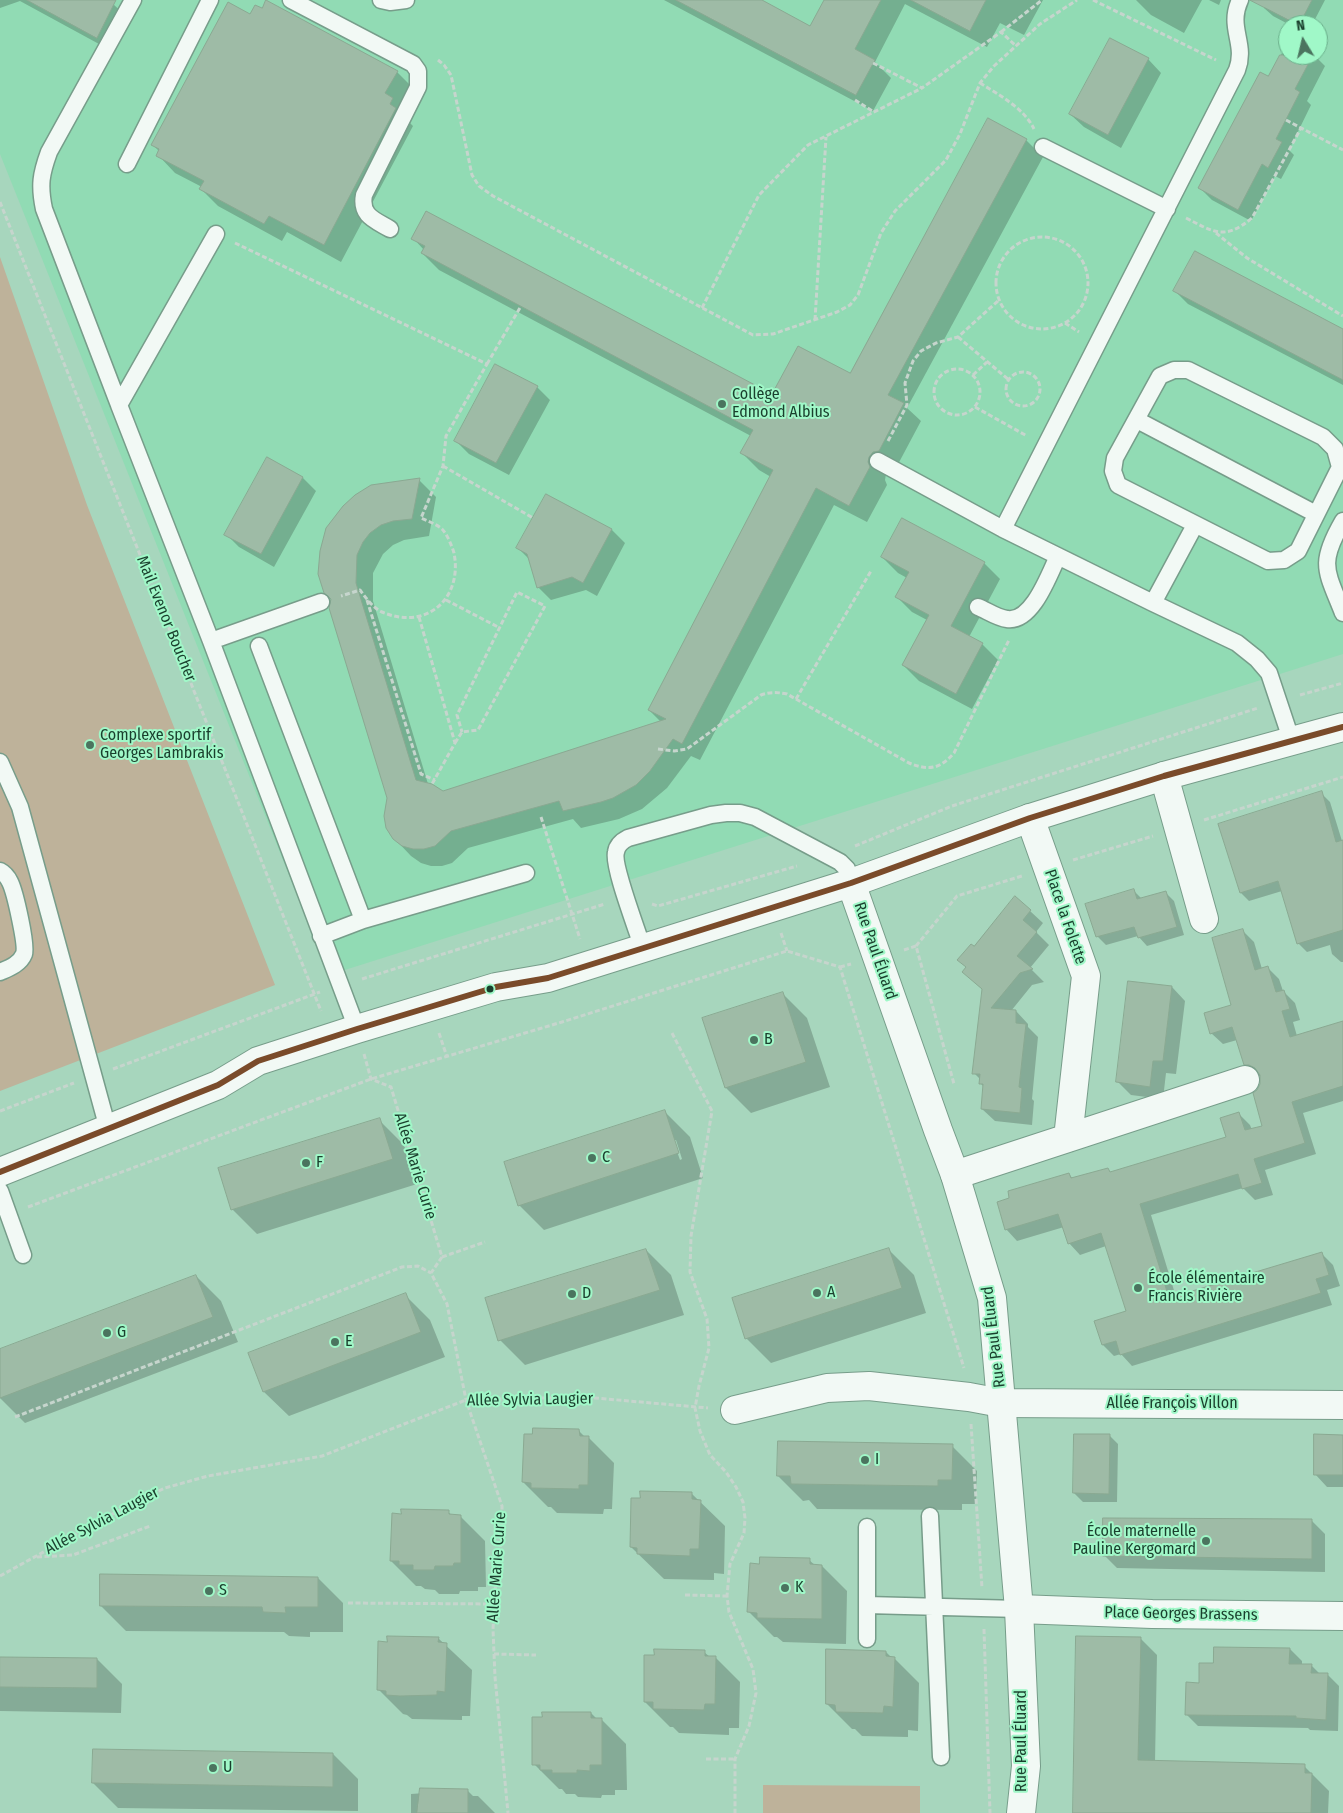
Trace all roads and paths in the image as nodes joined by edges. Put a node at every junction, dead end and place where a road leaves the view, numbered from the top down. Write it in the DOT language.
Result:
graph roads {
  1 [pos="133,0"];
  2 [pos="210,0"];
  3 [pos="292,0"];
  4 [pos="381,0"];
  5 [pos="406,0"];
  6 [pos="1042,0"];
  7 [pos="1077,0"];
  8 [pos="1093,0"];
  9 [pos="1240,0"];
  10 [pos="1001,32"];
  11 [pos="1016,46"];
  12 [pos="432,56"];
  13 [pos="873,63"];
  14 [pos="1237,70"];
  15 [pos="980,83"];
  16 [pos="922,88"];
  17 [pos="855,100"];
  18 [pos="874,112"];
  19 [pos="1286,120"];
  20 [pos="1301,128"];
  21 [pos="826,136"];
  22 [pos="1043,147"];
  23 [pos="1343,150"];
  24 [pos="128,164"];
  25 [pos="0,202"];
  26 [pos="1167,209"];
  27 [pos="390,229"];
  28 [pos="1216,233"];
  29 [pos="216,234"];
  30 [pos="1000,300"];
  31 [pos="520,306"];
  32 [pos="702,308"];
  33 [pos="1343,316"];
  34 [pos="815,320"];
  35 [pos="958,337"];
  36 [pos="987,362"];
  37 [pos="487,364"];
  38 [pos="973,375"];
  39 [pos="1009,380"];
  40 [pos="119,405"];
  41 [pos="975,407"];
  42 [pos="1136,420"];
  43 [pos="1045,446"];
  44 [pos="878,461"];
  45 [pos="443,466"];
  46 [pos="1316,514"];
  47 [pos="533,518"];
  48 [pos="1343,521"];
  49 [pos="1195,525"];
  50 [pos="1003,528"];
  51 [pos="1058,556"];
  52 [pos="870,571"];
  53 [pos="367,599"];
  54 [pos="446,600"];
  55 [pos="322,602"];
  56 [pos="1153,603"];
  57 [pos="978,607"];
  58 [pos="1343,613"];
  59 [pos="419,617"];
  60 [pos="1021,617"];
  61 [pos="500,628"];
  62 [pos="211,641"];
  63 [pos="259,646"];
  64 [pos="1343,683"];
  65 [pos="796,699"];
  66 [pos="1278,702"];
  67 [pos="1343,729"];
  68 [pos="462,732"];
  69 [pos="1292,742"];
  70 [pos="456,743"];
  71 [pos="658,749"];
  72 [pos="0,762"];
  73 [pos="1164,776"];
  74 [pos="1343,777"];
  75 [pos="434,780"];
  76 [pos="432,784"];
  77 [pos="541,817"];
  78 [pos="1030,818"];
  79 [pos="1178,828"];
  80 [pos="830,856"];
  81 [pos="1048,868"];
  82 [pos="0,871"];
  83 [pos="526,873"];
  84 [pos="851,883"];
  85 [pos="626,898"];
  86 [pos="572,914"];
  87 [pos="1204,919"];
  88 [pos="363,920"];
  89 [pos="322,936"];
  90 [pos="580,939"];
  91 [pos="916,946"];
  92 [pos="643,949"];
  93 [pos="900,951"];
  94 [pos="0,972"];
  95 [pos="341,986"];
  96 [pos="315,993"];
  97 [pos="357,1029"];
  98 [pos="330,1037"];
  99 [pos="93,1076"];
  100 [pos="371,1079"];
  101 [pos="1245,1080"];
  102 [pos="954,1085"];
  103 [pos="0,1111"];
  104 [pos="108,1130"];
  105 [pos="1068,1138"];
  106 [pos="0,1172"];
  107 [pos="955,1175"];
  108 [pos="0,1191"];
  109 [pos="9,1214"];
  110 [pos="485,1242"];
  111 [pos="24,1256"];
  112 [pos="442,1257"];
  113 [pos="431,1273"];
  114 [pos="969,1397"];
  115 [pos="466,1400"];
  116 [pos="1001,1403"];
  117 [pos="1343,1405"];
  118 [pos="735,1410"];
  119 [pos="15,1416"];
  120 [pos="930,1516"];
  121 [pos="150,1526"];
  122 [pos="867,1527"];
  123 [pos="36,1557"];
  124 [pos="0,1576"];
  125 [pos="685,1595"];
  126 [pos="727,1596"];
  127 [pos="348,1603"];
  128 [pos="495,1604"];
  129 [pos="868,1605"];
  130 [pos="934,1605"];
  131 [pos="1019,1609"];
  132 [pos="1343,1616"];
  133 [pos="867,1639"];
  134 [pos="494,1654"];
  135 [pos="536,1655"];
  136 [pos="941,1757"];
  137 [pos="706,1759"];
  138 [pos="734,1759"];
  139 [pos="508,1813"];
  140 [pos="1021,1813"];
  1 -- 40 [label="lane"];
  2 -- 24 [label="lane"];
  3 -- 27 [label="lane"];
  4 -- 5 [label="lane"];
  6 -- 10 [label="path"];
  7 -- 11 [label="path"];
  8 -- 14 [label="path"];
  9 -- 14 [label="lane"];
  10 -- 11 [label="path"];
  10 -- 16 [label="path"];
  11 -- 15 [label="path"];
  12 -- 32 [label="path"];
  13 -- 16 [label="path"];
  14 -- 26 [label="lane"];
  15 -- 22 [label="path"];
  15 -- 34 [label="path"];
  16 -- 18 [label="path"];
  17 -- 18 [label="path"];
  18 -- 21 [label="path"];
  19 -- 20 [label="path"];
  20 -- 23 [label="path"];
  20 -- 28 [label="path"];
  21 -- 32 [label="path"];
  21 -- 34 [label="path"];
  22 -- 26 [label="lane"];
  25 -- 96 [label="path, Mail Evenor Boucher"];
  26 -- 28 [label="path"];
  26 -- 43 [label="lane"];
  28 -- 33 [label="path"];
  29 -- 37 [label="path"];
  29 -- 40 [label="lane"];
  30 -- 30 [label="path"];
  30 -- 35 [label="path"];
  31 -- 37 [label="path"];
  32 -- 34 [label="path"];
  35 -- 36 [label="path"];
  35 -- 44 [label="path"];
  36 -- 38 [label="path"];
  36 -- 39 [label="path"];
  37 -- 45 [label="path"];
  38 -- 41 [label="path"];
  38 -- 41 [label="path"];
  39 -- 39 [label="path"];
  40 -- 62 [label="lane"];
  41 -- 43 [label="path"];
  42 -- 46 [label="lane"];
  42 -- 46 [label="lane"];
  42 -- 49 [label="lane"];
  43 -- 50 [label="lane"];
  44 -- 50 [label="lane"];
  45 -- 47 [label="path"];
  45 -- 54 [label="path"];
  46 -- 49 [label="lane"];
  48 -- 58 [label="lane"];
  49 -- 56 [label="lane"];
  50 -- 51 [label="lane"];
  51 -- 56 [label="lane"];
  51 -- 60 [label="lane"];
  52 -- 65 [label="path"];
  53 -- 55 [label="path"];
  53 -- 59 [label="path"];
  53 -- 75 [label="path"];
  54 -- 59 [label="path"];
  54 -- 61 [label="path"];
  55 -- 62 [label="lane"];
  56 -- 66 [label="lane"];
  57 -- 60 [label="lane"];
  59 -- 70 [label="path"];
  60 -- 65 [label="path"];
  61 -- 68 [label="path"];
  61 -- 68 [label="path"];
  62 -- 89 [label="lane"];
  63 -- 88 [label="lane"];
  64 -- 66 [label="path"];
  65 -- 71 [label="path"];
  66 -- 69 [label="lane"];
  66 -- 80 [label="path"];
  67 -- 69 [label="street"];
  68 -- 70 [label="path"];
  69 -- 73 [label="street"];
  70 -- 75 [label="path"];
  72 -- 99 [label="lane"];
  73 -- 78 [label="street"];
  73 -- 79 [label="street"];
  74 -- 79 [label="path"];
  75 -- 76 [label="path"];
  77 -- 86 [label="path"];
  78 -- 81 [label="street, Place la Folette"];
  78 -- 84 [label="street"];
  79 -- 81 [label="path"];
  79 -- 87 [label="street"];
  80 -- 84 [label="lane"];
  80 -- 85 [label="path"];
  80 -- 85 [label="lane"];
  81 -- 91 [label="path"];
  81 -- 105 [label="street, Place la Folette"];
  82 -- 94 [label="lane"];
  83 -- 88 [label="lane"];
  84 -- 92 [label="street"];
  84 -- 107 [label="street, Rue Paul Éluard"];
  85 -- 86 [label="path"];
  85 -- 92 [label="lane"];
  86 -- 90 [label="path"];
  86 -- 95 [label="path"];
  88 -- 89 [label="lane"];
  89 -- 95 [label="lane"];
  91 -- 93 [label="path"];
  91 -- 102 [label="path"];
  92 -- 97 [label="street"];
  95 -- 96 [label="path"];
  95 -- 97 [label="lane"];
  96 -- 98 [label="path, Mail Evenor Boucher"];
  96 -- 99 [label="path"];
  97 -- 98 [label="street"];
  97 -- 100 [label="path"];
  98 -- 104 [label="street"];
  99 -- 103 [label="path"];
  99 -- 104 [label="lane"];
  100 -- 109 [label="path"];
  100 -- 112 [label="path, Allée Marie Curie"];
  100 -- 114 [label="path"];
  101 -- 105 [label="street"];
  104 -- 106 [label="street"];
  105 -- 107 [label="street"];
  107 -- 116 [label="street, Rue Paul Éluard"];
  108 -- 109 [label="lane"];
  109 -- 111 [label="lane"];
  110 -- 112 [label="path"];
  112 -- 113 [label="path"];
  113 -- 115 [label="path, Allée Marie Curie"];
  113 -- 119 [label="path"];
  114 -- 116 [label="street"];
  114 -- 118 [label="street"];
  115 -- 118 [label="path, Allée Sylvia Laugier"];
  115 -- 123 [label="path, Allée Sylvia Laugier"];
  115 -- 128 [label="path, Allée Marie Curie"];
  116 -- 117 [label="street, Allée François Villon"];
  116 -- 131 [label="street, Rue Paul Éluard"];
  120 -- 130 [label="lane"];
  121 -- 123 [label="path"];
  122 -- 129 [label="lane"];
  123 -- 124 [label="path, Allée Sylvia Laugier"];
  125 -- 126 [label="path"];
  127 -- 128 [label="path"];
  128 -- 134 [label="path, Allée Marie Curie"];
  129 -- 130 [label="lane"];
  129 -- 133 [label="lane"];
  130 -- 131 [label="lane"];
  130 -- 136 [label="lane"];
  131 -- 132 [label="street, Place Georges Brassens"];
  131 -- 140 [label="street, Rue Paul Éluard"];
  134 -- 135 [label="path"];
  134 -- 139 [label="path, Allée Marie Curie"];
  137 -- 138 [label="path"];
}
